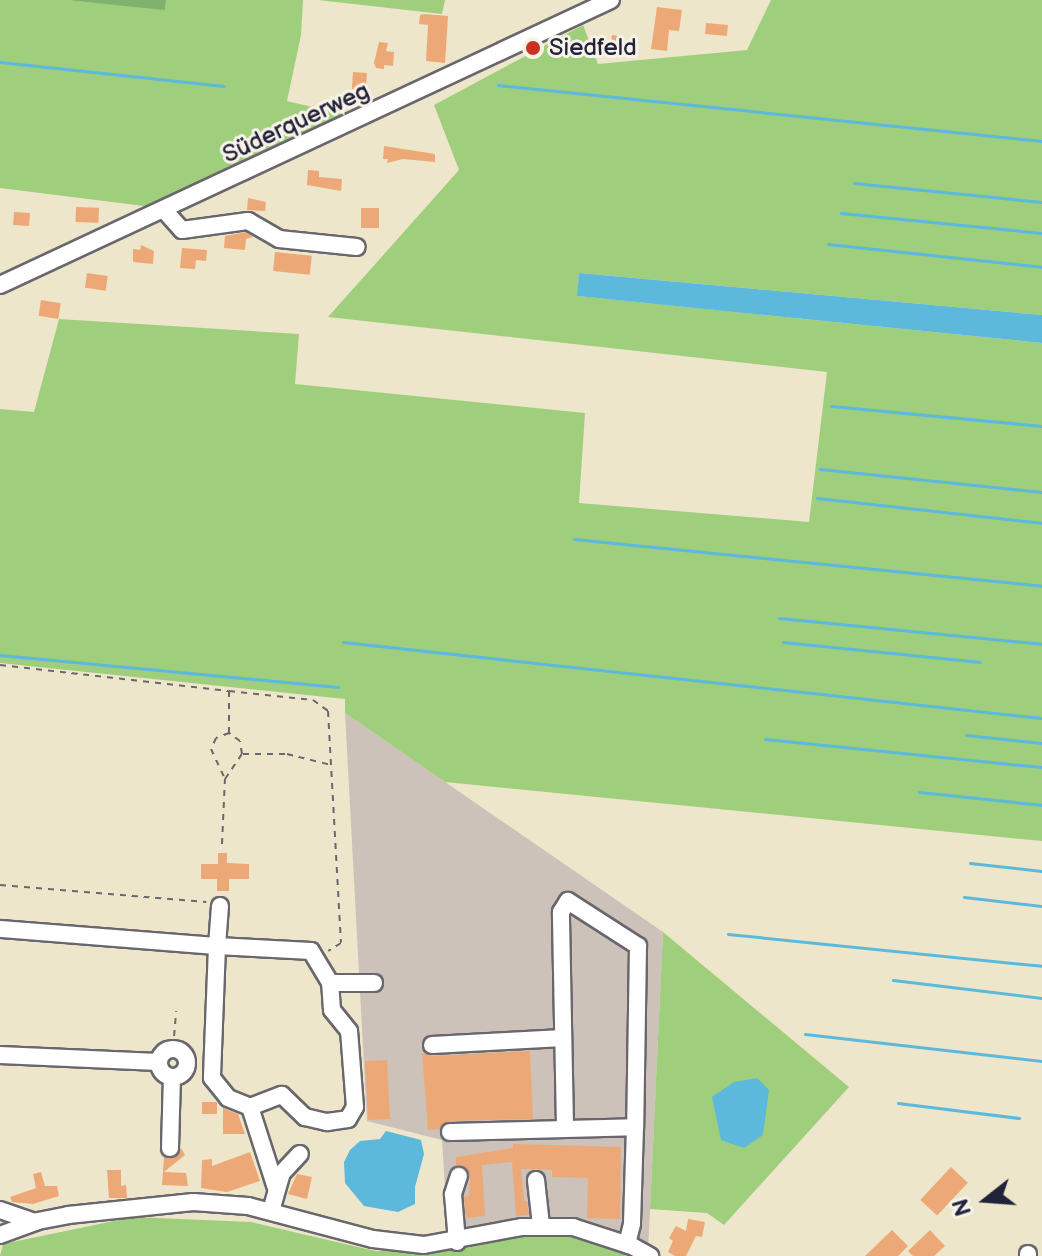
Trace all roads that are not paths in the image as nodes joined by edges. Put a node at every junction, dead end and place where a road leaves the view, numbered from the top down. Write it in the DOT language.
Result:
graph roads {
  1 [pos="611,0"];
  2 [pos="164,210"];
  3 [pos="357,247"];
  4 [pos="0,285"];
  5 [pos="220,906"];
  6 [pos="0,929"];
  7 [pos="217,946"];
  8 [pos="330,983"];
  9 [pos="374,983"];
  10 [pos="563,1038"];
  11 [pos="432,1045"];
  12 [pos="0,1055"];
  13 [pos="158,1062"];
  14 [pos="187,1063"];
  15 [pos="211,1064"];
  16 [pos="172,1077"];
  17 [pos="250,1107"];
  18 [pos="565,1127"];
  19 [pos="635,1127"];
  20 [pos="450,1132"];
  21 [pos="170,1148"];
  22 [pos="300,1154"];
  23 [pos="459,1176"];
  24 [pos="536,1180"];
  25 [pos="276,1188"];
  26 [pos="0,1210"];
  27 [pos="271,1211"];
  28 [pos="35,1222"];
  29 [pos="541,1225"];
  30 [pos="0,1235"];
  31 [pos="457,1242"];
  32 [pos="627,1244"];
  33 [pos="650,1256"];
  1 -- 2 [label="street, Süderquerweg"];
  2 -- 3 [label="street"];
  2 -- 4 [label="street, Süderquerweg"];
  5 -- 7 [label="street"];
  6 -- 7 [label="street"];
  7 -- 8 [label="street"];
  7 -- 15 [label="street"];
  8 -- 9 [label="street"];
  8 -- 17 [label="street"];
  10 -- 11 [label="street"];
  10 -- 18 [label="street"];
  10 -- 19 [label="street"];
  12 -- 13 [label="street"];
  13 -- 14 [label="street"];
  13 -- 16 [label="street"];
  14 -- 15 [label="street"];
  14 -- 16 [label="street"];
  15 -- 17 [label="street"];
  16 -- 21 [label="street"];
  17 -- 25 [label="street"];
  18 -- 19 [label="street"];
  18 -- 20 [label="street"];
  19 -- 32 [label="street"];
  22 -- 25 [label="street"];
  23 -- 31 [label="street"];
  24 -- 29 [label="street"];
  25 -- 27 [label="street"];
  26 -- 28 [label="street"];
  27 -- 28 [label="street"];
  27 -- 31 [label="street"];
  28 -- 30 [label="street"];
  29 -- 31 [label="street"];
  29 -- 32 [label="street"];
  32 -- 33 [label="street"];
}
